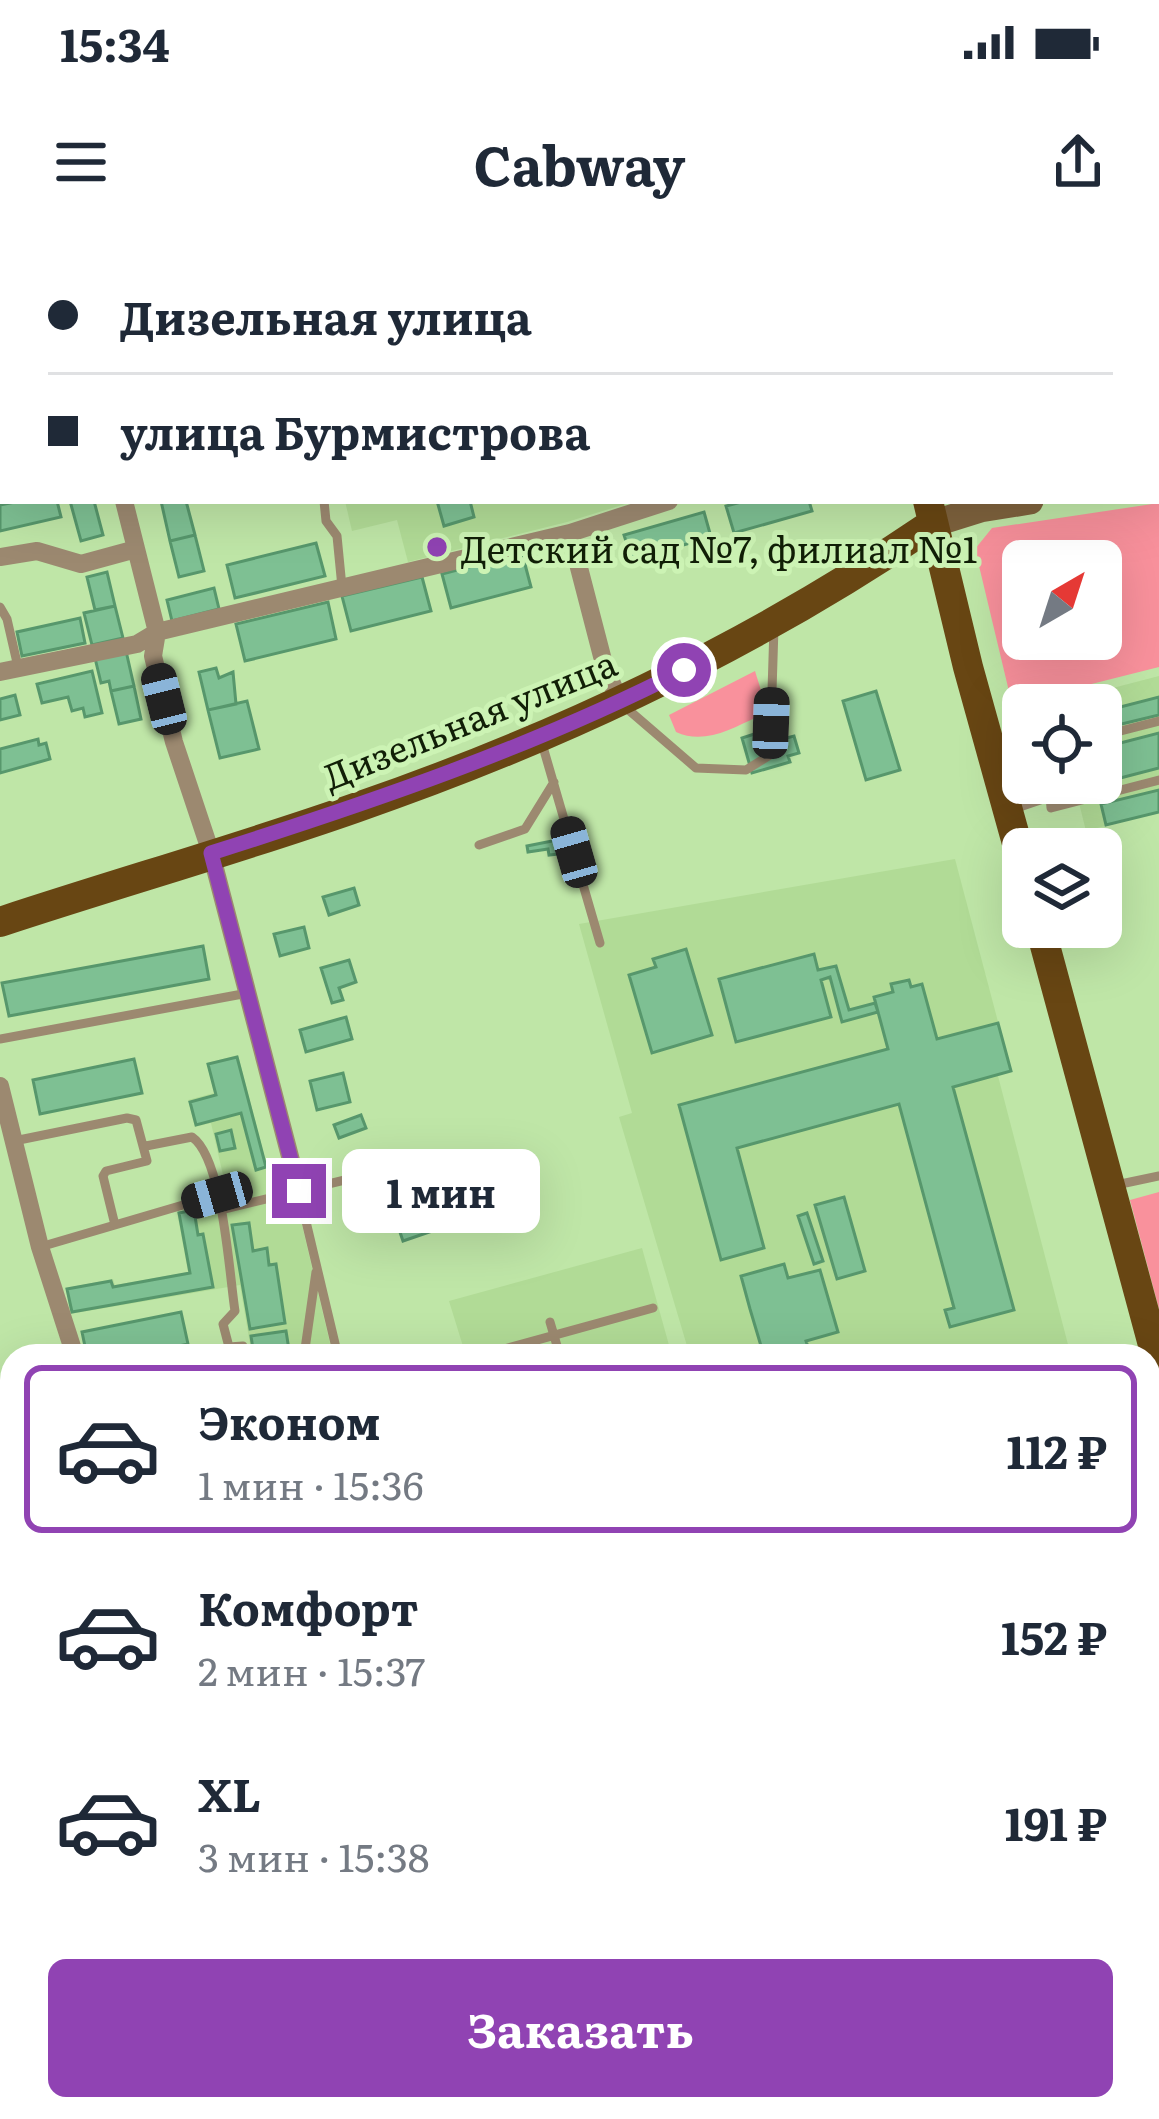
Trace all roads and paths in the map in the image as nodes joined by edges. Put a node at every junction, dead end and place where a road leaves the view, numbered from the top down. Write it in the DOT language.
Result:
graph roads {
  1 [pos="125,504"];
  2 [pos="324,504"];
  3 [pos="660,504"];
  4 [pos="1011,504"];
  5 [pos="930,513"];
  6 [pos="570,533"];
  7 [pos="136,549"];
  8 [pos="0,557"];
  9 [pos="342,587"];
  10 [pos="0,607"];
  11 [pos="775,620"];
  12 [pos="157,632"];
  13 [pos="9,670"];
  14 [pos="620,703"];
  15 [pos="1159,722"];
  16 [pos="1122,731"];
  17 [pos="539,736"];
  18 [pos="1159,780"];
  19 [pos="554,782"];
  20 [pos="1122,790"];
  21 [pos="1027,804"];
  22 [pos="1008,811"];
  23 [pos="1013,828"];
  24 [pos="479,845"];
  25 [pos="211,853"];
  26 [pos="0,922"];
  27 [pos="600,943"];
  28 [pos="1046,948"];
  29 [pos="248,993"];
  30 [pos="0,1039"];
  31 [pos="0,1086"];
  32 [pos="14,1141"];
  33 [pos="146,1146"];
  34 [pos="403,1166"];
  35 [pos="363,1175"];
  36 [pos="1159,1176"];
  37 [pos="1111,1186"];
  38 [pos="299,1191"];
  39 [pos="217,1195"];
  40 [pos="220,1210"];
  41 [pos="375,1217"];
  42 [pos="115,1225"];
  43 [pos="40,1247"];
  44 [pos="317,1264"];
  45 [pos="653,1308"];
  46 [pos="552,1328"];
  47 [pos="71,1344"];
  48 [pos="228,1344"];
  49 [pos="306,1344"];
  50 [pos="334,1344"];
  51 [pos="510,1344"];
  52 [pos="557,1344"];
  53 [pos="1153,1344"];
  1 -- 7 [label="street"];
  2 -- 9 [label="lane"];
  3 -- 6 [label="street"];
  4 -- 5 [label="main road"];
  5 -- 11 [label="main road, Дизельная улица"];
  5 -- 22 [label="main road"];
  6 -- 9 [label="street"];
  6 -- 14 [label="street"];
  7 -- 8 [label="street"];
  7 -- 12 [label="street"];
  9 -- 12 [label="street"];
  10 -- 13 [label="lane"];
  11 -- 14 [label="main road, Дизельная улица"];
  11 -- 14 [label="lane"];
  12 -- 13 [label="street"];
  12 -- 25 [label="street"];
  14 -- 17 [label="main road, Дизельная улица"];
  15 -- 16 [label="lane"];
  17 -- 19 [label="lane"];
  17 -- 25 [label="main road, Дизельная улица"];
  18 -- 20 [label="lane"];
  19 -- 24 [label="lane"];
  19 -- 27 [label="lane"];
  21 -- 22 [label="lane"];
  22 -- 23 [label="main road"];
  25 -- 26 [label="main road, Дизельная улица"];
  25 -- 29 [label="street"];
  28 -- 37 [label="main road"];
  29 -- 30 [label="lane"];
  29 -- 38 [label="street"];
  31 -- 32 [label="street"];
  32 -- 33 [label="lane"];
  32 -- 43 [label="street"];
  33 -- 39 [label="lane"];
  33 -- 42 [label="lane"];
  34 -- 35 [label="lane"];
  35 -- 38 [label="lane"];
  35 -- 41 [label="lane"];
  36 -- 37 [label="lane"];
  37 -- 53 [label="main road"];
  38 -- 40 [label="lane"];
  38 -- 44 [label="lane"];
  39 -- 40 [label="lane"];
  39 -- 42 [label="lane"];
  40 -- 48 [label="lane"];
  42 -- 43 [label="lane"];
  43 -- 47 [label="street"];
  44 -- 49 [label="lane"];
  44 -- 50 [label="lane"];
  45 -- 46 [label="lane"];
  46 -- 51 [label="lane"];
  46 -- 52 [label="lane"];
}
